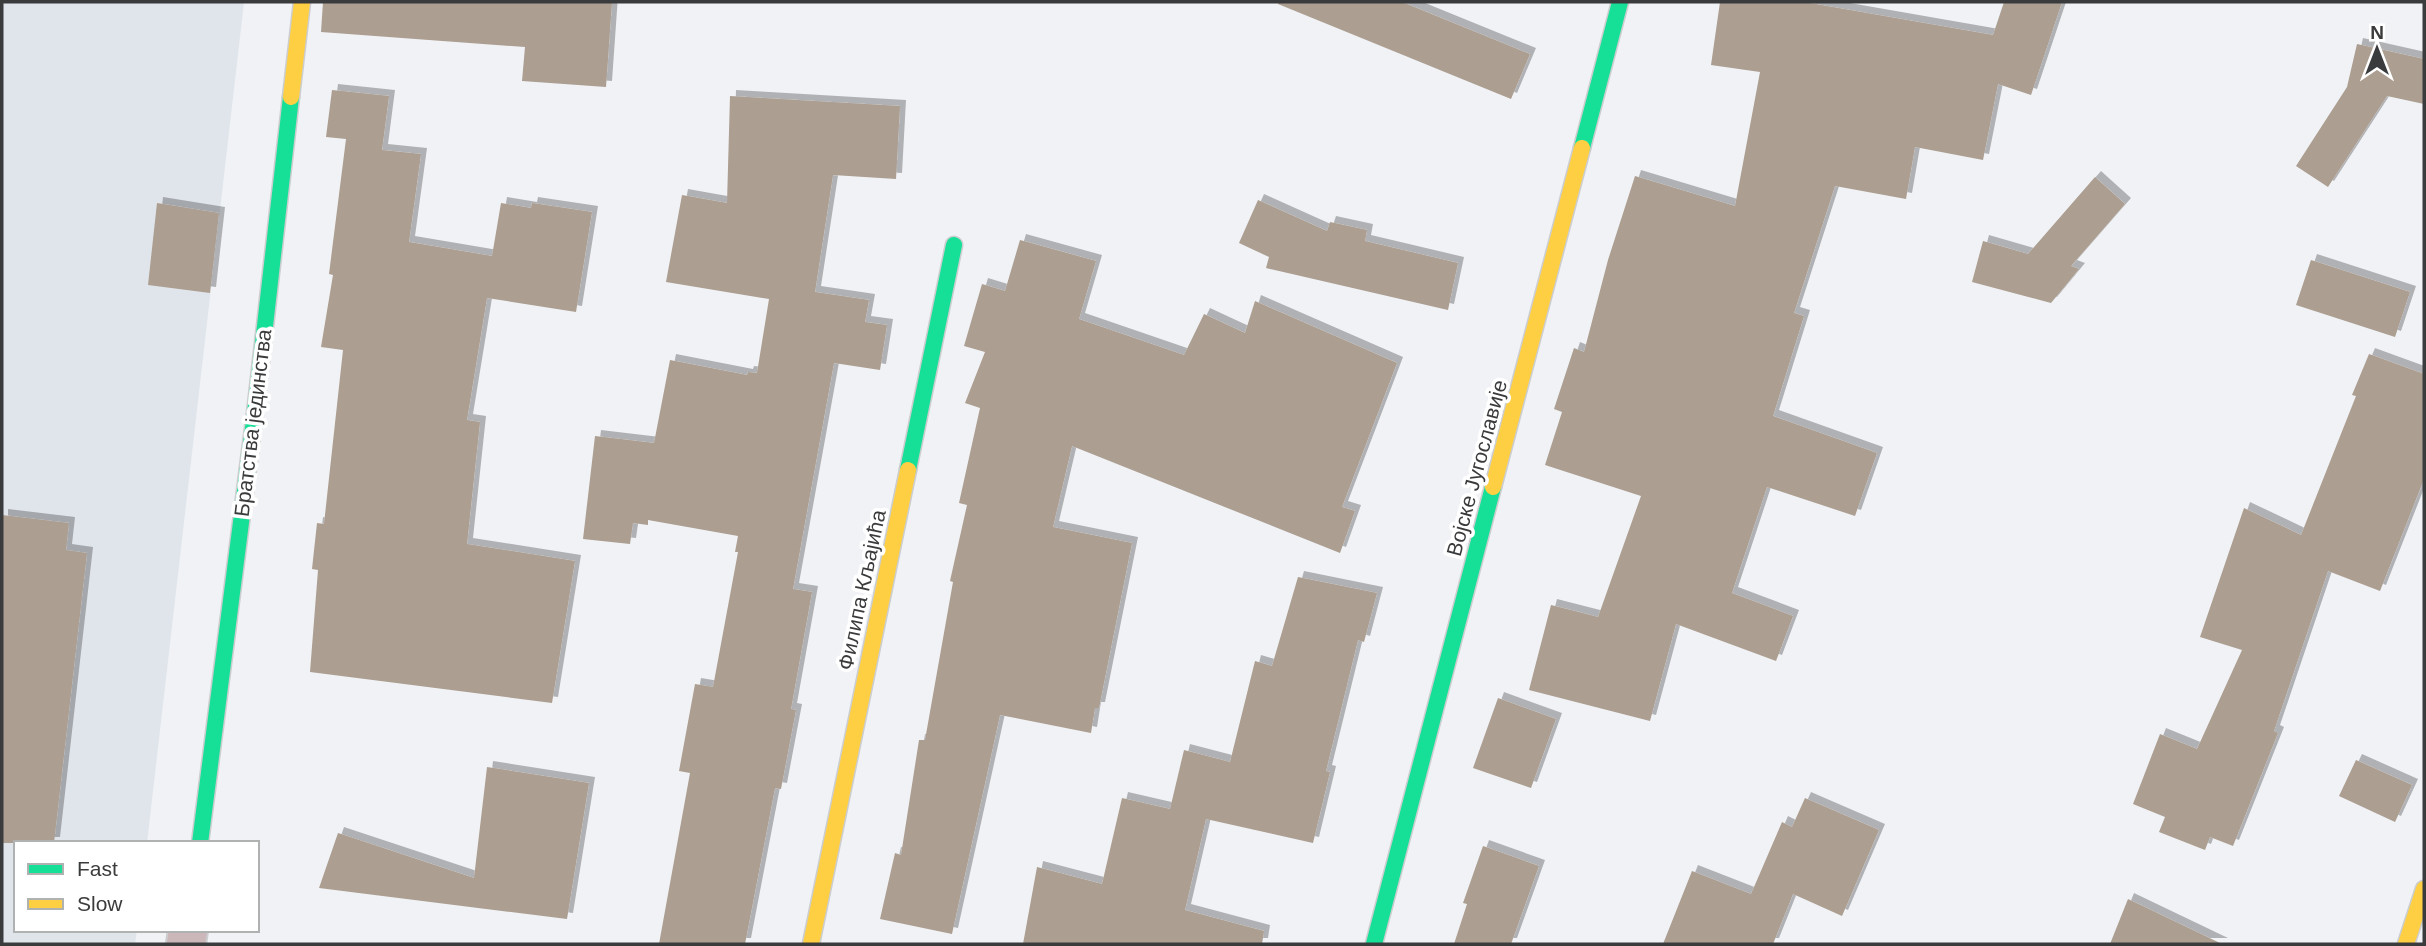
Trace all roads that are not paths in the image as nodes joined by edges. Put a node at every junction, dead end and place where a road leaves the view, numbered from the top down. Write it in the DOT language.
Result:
graph roads {
  1 [pos="302,2"];
  2 [pos="1620,2"];
  3 [pos="954,245"];
  4 [pos="200,841"];
  5 [pos="2424,889"];
  6 [pos="811,944"];
  7 [pos="1374,944"];
  8 [pos="2406,944"];
  1 -- 4 [label="street, Братства јединства"];
  2 -- 7 [label="street, Војске Југославије"];
  3 -- 6 [label="street, Филипа Кљајића"];
  5 -- 8 [label="street"];
}
